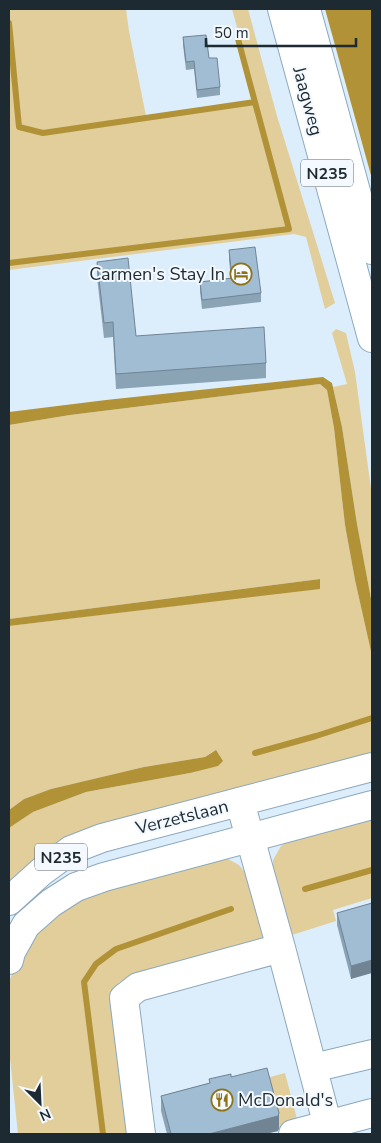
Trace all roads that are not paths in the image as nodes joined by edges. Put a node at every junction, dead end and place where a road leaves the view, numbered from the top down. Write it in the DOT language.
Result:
graph roads {
  1 [pos="282,9"];
  2 [pos="306,9"];
  3 [pos="372,250"];
  4 [pos="372,338"];
  5 [pos="372,767"];
  6 [pos="240,802"];
  7 [pos="372,805"];
  8 [pos="251,837"];
  9 [pos="9,901"];
  10 [pos="281,948"];
  11 [pos="9,960"];
  12 [pos="372,1054"];
  13 [pos="313,1068"];
  14 [pos="372,1113"];
  15 [pos="329,1130"];
  16 [pos="140,1134"];
  17 [pos="293,1134"];
  1 -- 4 [label="main road, Jaagweg / N235"];
  2 -- 3 [label="main road, Jaagweg"];
  5 -- 6 [label="main road, Verzetslaan / N235"];
  6 -- 8 [label="main road"];
  6 -- 9 [label="main road, Verzetslaan / N235"];
  7 -- 8 [label="main road, Verzetslaan / N235"];
  8 -- 10 [label="main road"];
  8 -- 11 [label="main road, Verzetslaan / N235"];
  10 -- 13 [label="main road"];
  10 -- 16 [label="main road"];
  12 -- 13 [label="main road"];
  13 -- 15 [label="main road"];
  14 -- 15 [label="main road"];
  15 -- 17 [label="main road"];
}
